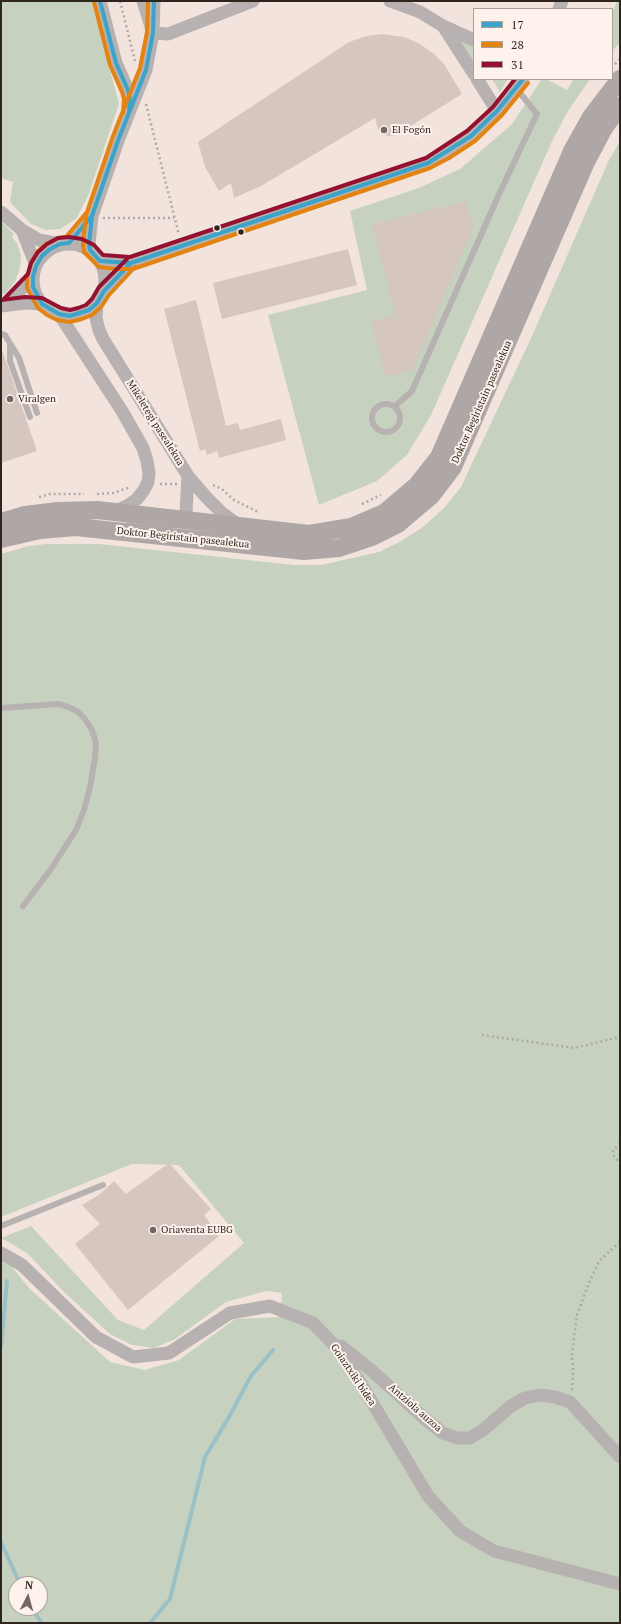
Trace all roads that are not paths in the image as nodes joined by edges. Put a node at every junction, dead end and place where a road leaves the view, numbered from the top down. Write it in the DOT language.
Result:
graph roads {
  1 [pos="100,1"];
  2 [pos="143,1"];
  3 [pos="154,1"];
  4 [pos="253,1"];
  5 [pos="390,1"];
  6 [pos="443,26"];
  7 [pos="153,33"];
  8 [pos="473,40"];
  9 [pos="473,72"];
  10 [pos="620,79"];
  11 [pos="478,80"];
  12 [pos="519,84"];
  13 [pos="620,106"];
  14 [pos="497,111"];
  15 [pos="129,113"];
  16 [pos="1,212"];
  17 [pos="95,217"];
  18 [pos="22,230"];
  19 [pos="65,244"];
  20 [pos="90,250"];
  21 [pos="100,261"];
  22 [pos="132,263"];
  23 [pos="34,271"];
  24 [pos="104,291"];
  25 [pos="97,303"];
  26 [pos="42,304"];
  27 [pos="4,305"];
  28 [pos="59,314"];
  29 [pos="1,334"];
  30 [pos="10,345"];
  31 [pos="395,406"];
  32 [pos="37,413"];
  33 [pos="30,417"];
  34 [pos="183,480"];
  35 [pos="113,512"];
  36 [pos="179,520"];
  37 [pos="1,522"];
  38 [pos="241,527"];
  39 [pos="108,530"];
  40 [pos="1,538"];
  41 [pos="1,708"];
  42 [pos="23,906"];
  43 [pos="103,1185"];
  44 [pos="1,1226"];
  45 [pos="1,1253"];
  46 [pos="313,1323"];
  47 [pos="620,1457"];
  48 [pos="620,1584"];
  1 -- 15 [label="street"];
  2 -- 7 [label="street"];
  3 -- 7 [label="street"];
  4 -- 7 [label="street"];
  5 -- 6 [label="street"];
  6 -- 8 [label="street"];
  6 -- 9 [label="street"];
  7 -- 15 [label="street"];
  10 -- 38 [label="main road, Doktor Begiristain pasealekua"];
  11 -- 14 [label="street"];
  12 -- 14 [label="street"];
  12 -- 31 [label="lane"];
  13 -- 39 [label="main road, Doktor Begiristain pasealekua"];
  14 -- 22 [label="street"];
  15 -- 17 [label="street"];
  16 -- 18 [label="street"];
  17 -- 19 [label="street"];
  17 -- 20 [label="street"];
  18 -- 19 [label="street"];
  18 -- 23 [label="street"];
  19 -- 20 [label="street"];
  19 -- 23 [label="street"];
  20 -- 21 [label="street"];
  21 -- 22 [label="street"];
  21 -- 24 [label="street"];
  22 -- 24 [label="street"];
  23 -- 26 [label="street"];
  23 -- 27 [label="street"];
  24 -- 25 [label="street"];
  25 -- 28 [label="street"];
  25 -- 34 [label="street, Mikeletegi pasealekua"];
  26 -- 27 [label="street"];
  26 -- 28 [label="street"];
  28 -- 35 [label="street"];
  29 -- 30 [label="lane"];
  30 -- 32 [label="lane"];
  30 -- 33 [label="lane"];
  31 -- 31 [label="lane"];
  34 -- 36 [label="street, Doktor Begiristain pasealekua"];
  34 -- 38 [label="street, Mikeletegi pasealekua"];
  35 -- 36 [label="main road"];
  35 -- 37 [label="main road"];
  36 -- 38 [label="main road, Doktor Begiristain pasealekua"];
  36 -- 39 [label="street, Doktor Begiristain pasealekua"];
  39 -- 40 [label="main road, Doktor Begiristain pasealekua"];
  41 -- 42 [label="lane"];
  43 -- 44 [label="lane"];
  45 -- 46 [label="street, Goiaztxiki bidea"];
  46 -- 47 [label="street, Antziola auzoa"];
  46 -- 48 [label="street, Goiaztxiki bidea"];
}
